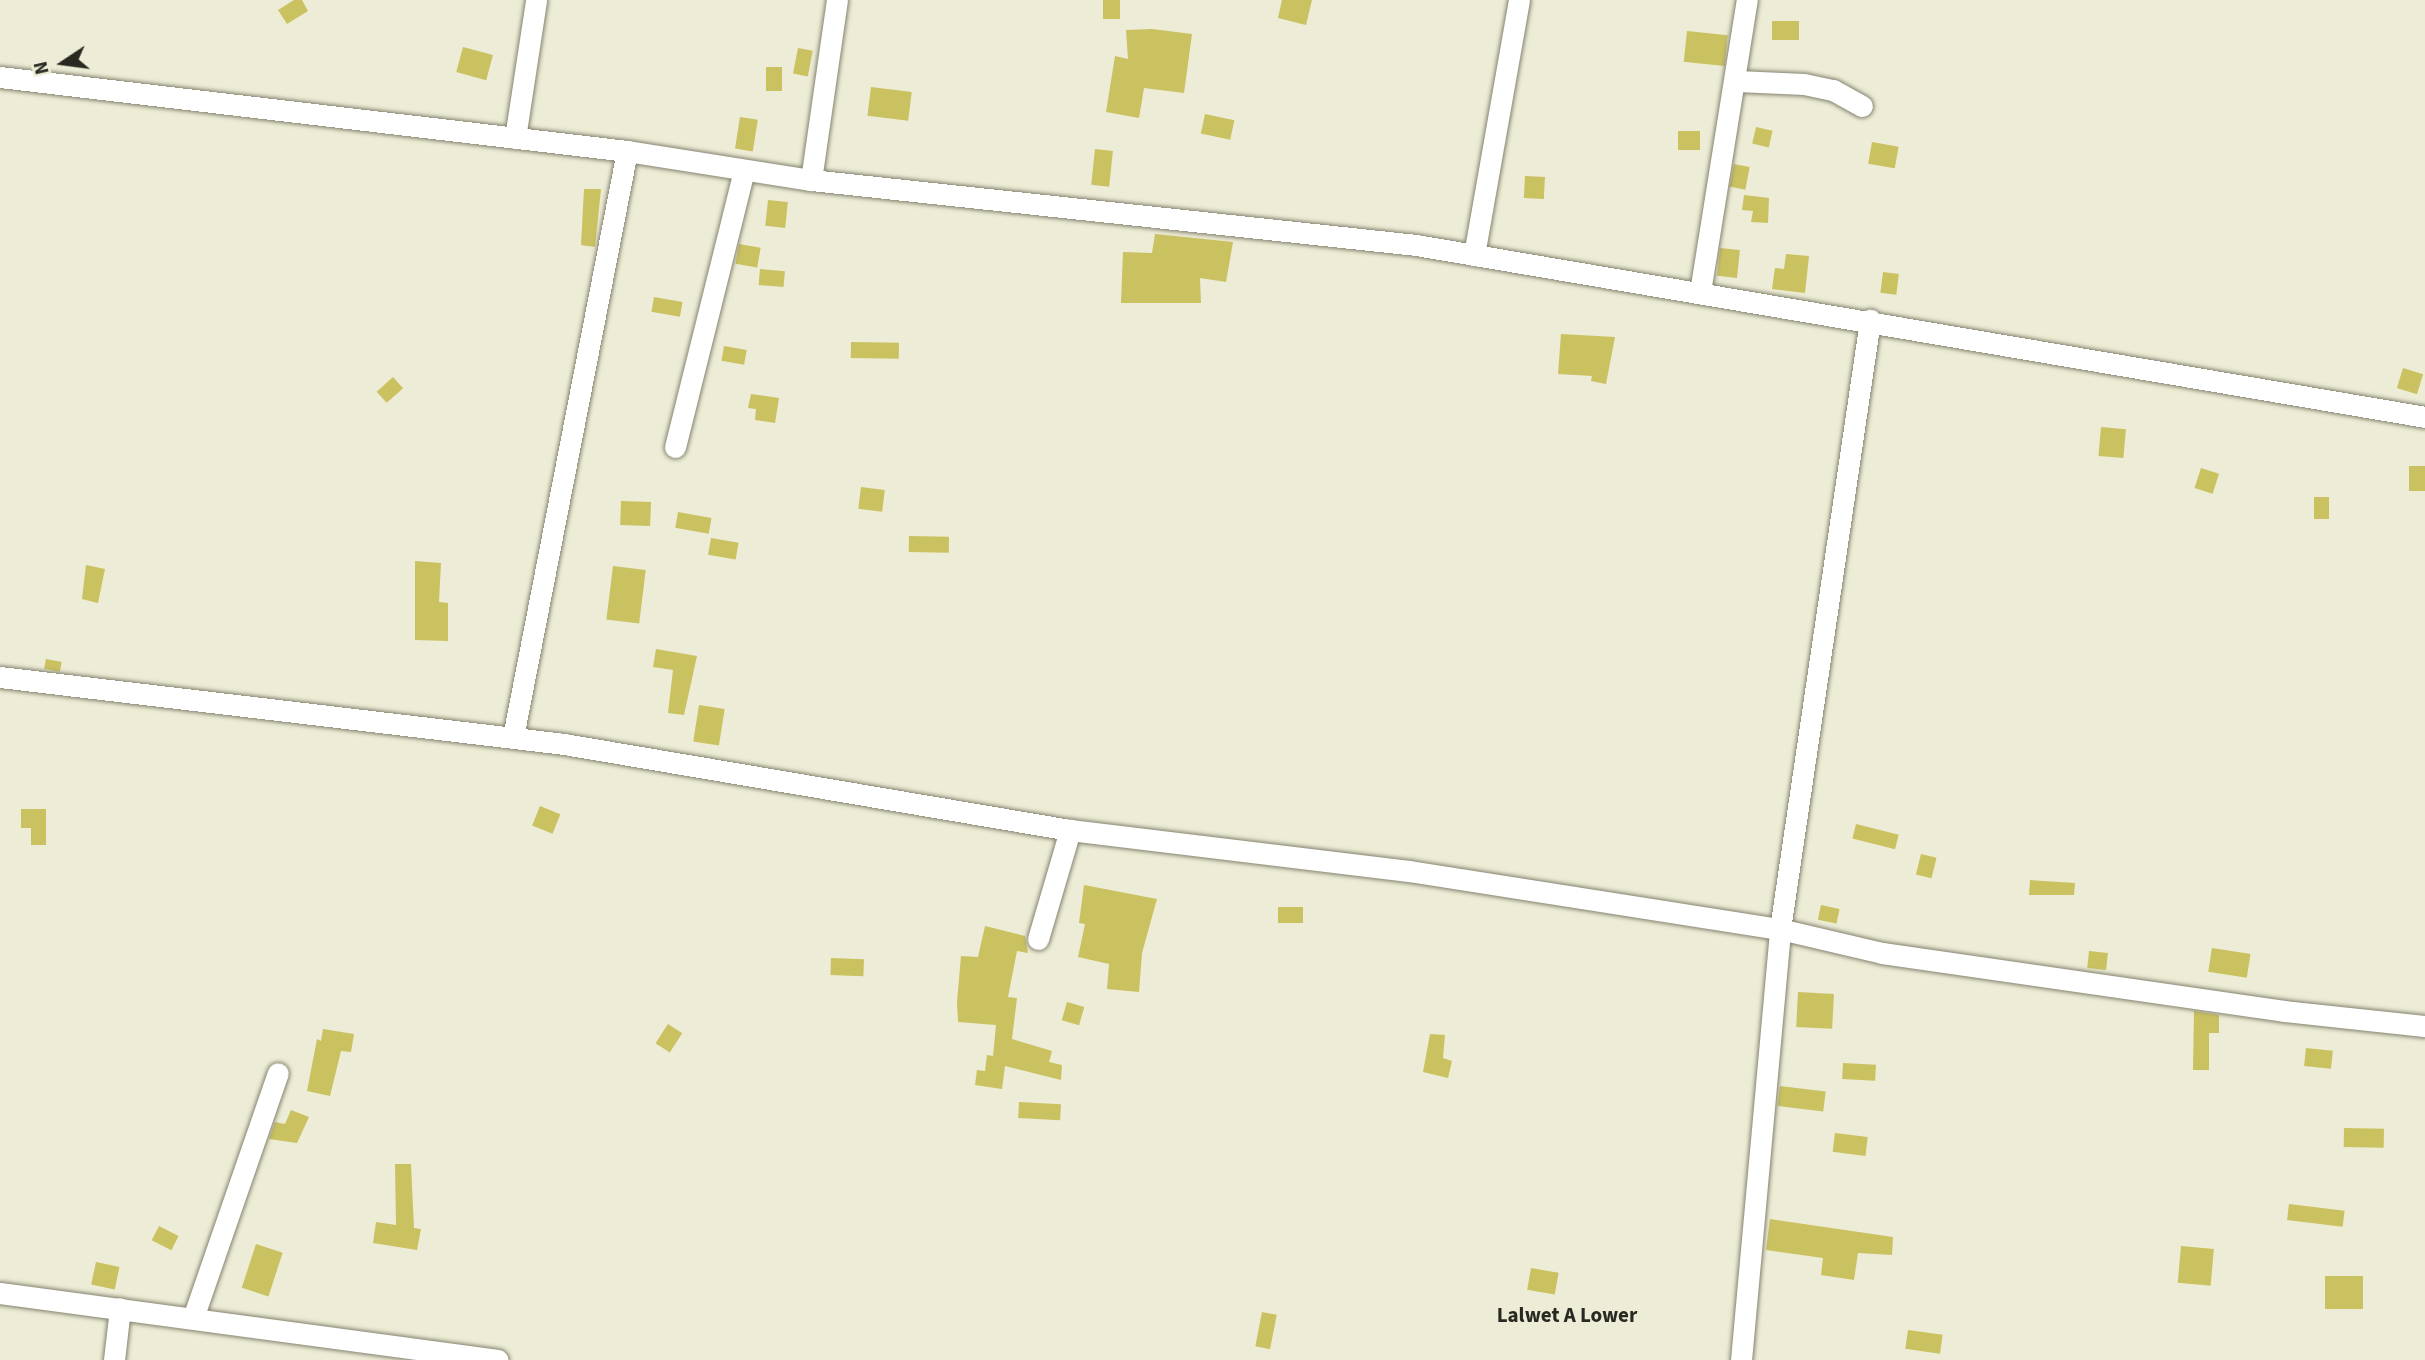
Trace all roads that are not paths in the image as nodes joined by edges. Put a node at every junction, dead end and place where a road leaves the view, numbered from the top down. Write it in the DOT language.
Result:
graph roads {
  1 [pos="536,0"];
  2 [pos="837,0"];
  3 [pos="1519,0"];
  4 [pos="1747,0"];
  5 [pos="0,77"];
  6 [pos="1737,80"];
  7 [pos="1862,106"];
  8 [pos="516,138"];
  9 [pos="627,151"];
  10 [pos="744,171"];
  11 [pos="811,180"];
  12 [pos="1474,255"];
  13 [pos="1700,292"];
  14 [pos="1870,320"];
  15 [pos="2425,418"];
  16 [pos="675,447"];
  17 [pos="0,677"];
  18 [pos="513,737"];
  19 [pos="1070,830"];
  20 [pos="1780,929"];
  21 [pos="1038,939"];
  22 [pos="2425,1026"];
  23 [pos="278,1073"];
  24 [pos="0,1293"];
  25 [pos="120,1308"];
  26 [pos="193,1318"];
  27 [pos="114,1360"];
  28 [pos="498,1360"];
  29 [pos="1741,1360"];
  1 -- 8 [label="street"];
  2 -- 11 [label="street"];
  3 -- 12 [label="street"];
  4 -- 6 [label="street"];
  5 -- 8 [label="street"];
  6 -- 7 [label="street"];
  6 -- 13 [label="street"];
  8 -- 9 [label="street"];
  9 -- 10 [label="street"];
  9 -- 18 [label="street"];
  10 -- 11 [label="street"];
  10 -- 16 [label="street"];
  11 -- 12 [label="street"];
  12 -- 13 [label="street"];
  13 -- 14 [label="street"];
  14 -- 15 [label="street"];
  14 -- 20 [label="street"];
  17 -- 18 [label="street"];
  18 -- 19 [label="street"];
  19 -- 20 [label="street"];
  19 -- 21 [label="street"];
  20 -- 22 [label="street"];
  20 -- 29 [label="street"];
  23 -- 26 [label="street"];
  24 -- 25 [label="street"];
  25 -- 26 [label="street"];
  25 -- 27 [label="street"];
  26 -- 28 [label="street"];
}
